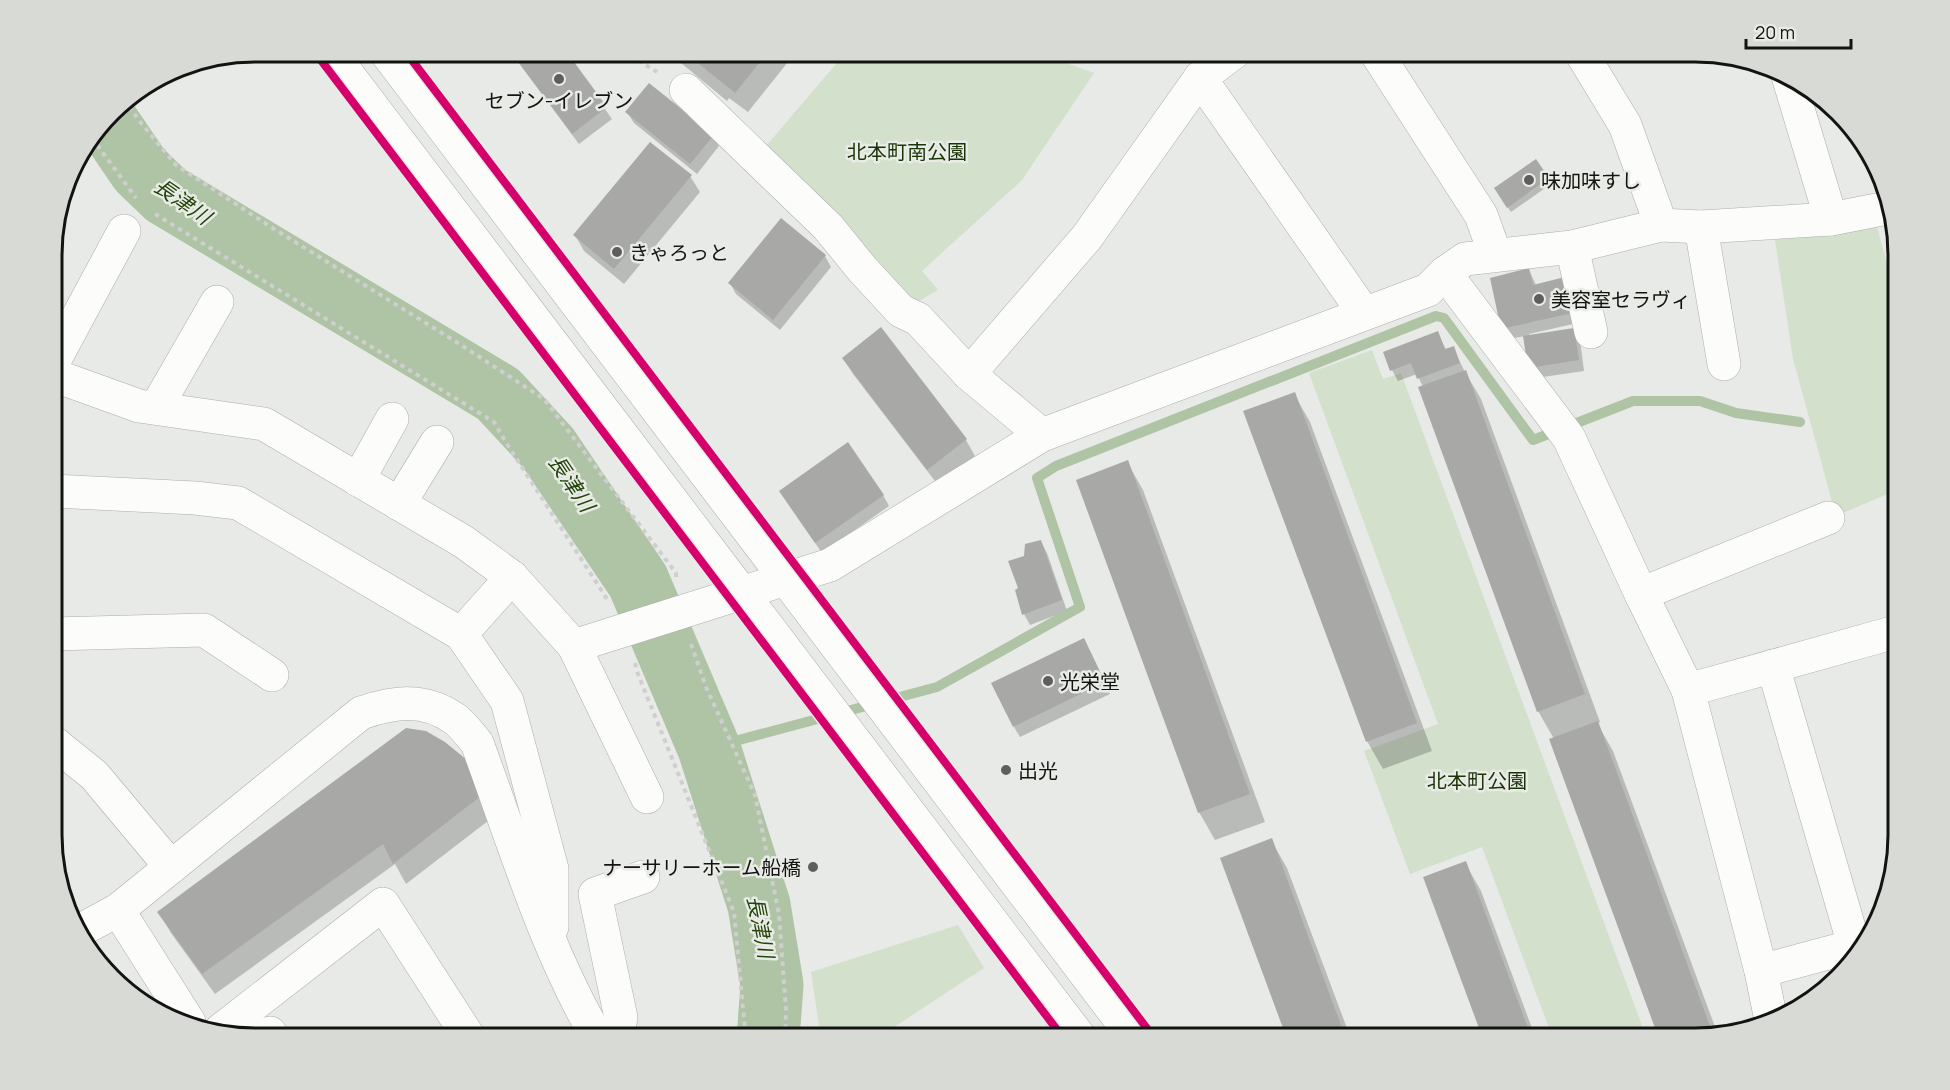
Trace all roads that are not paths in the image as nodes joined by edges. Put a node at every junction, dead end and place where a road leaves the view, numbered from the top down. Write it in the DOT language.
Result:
graph roads {
  1 [pos="338,62"];
  2 [pos="393,62"];
  3 [pos="1221,62"];
  4 [pos="1382,62"];
  5 [pos="1587,62"];
  6 [pos="1200,78"];
  7 [pos="1791,87"];
  8 [pos="686,90"];
  9 [pos="1883,209"];
  10 [pos="1831,219"];
  11 [pos="1661,225"];
  12 [pos="1701,227"];
  13 [pos="124,231"];
  14 [pos="1572,247"];
  15 [pos="1495,254"];
  16 [pos="1445,273"];
  17 [pos="217,302"];
  18 [pos="1364,314"];
  19 [pos="1591,332"];
  20 [pos="62,346"];
  21 [pos="1724,364"];
  22 [pos="969,374"];
  23 [pos="62,378"];
  24 [pos="156,408"];
  25 [pos="392,419"];
  26 [pos="1042,435"];
  27 [pos="437,442"];
  28 [pos="358,480"];
  29 [pos="62,491"];
  30 [pos="399,504"];
  31 [pos="1828,518"];
  32 [pos="512,577"];
  33 [pos="786,579"];
  34 [pos="742,593"];
  35 [pos="1641,594"];
  36 [pos="62,634"];
  37 [pos="461,634"];
  38 [pos="1888,634"];
  39 [pos="574,646"];
  40 [pos="1773,666"];
  41 [pos="272,675"];
  42 [pos="1688,690"];
  43 [pos="62,749"];
  44 [pos="647,797"];
  45 [pos="171,867"];
  46 [pos="643,877"];
  47 [pos="118,910"];
  48 [pos="85,928"];
  49 [pos="1857,941"];
  50 [pos="552,946"];
  51 [pos="1852,949"];
  52 [pos="1761,971"];
  53 [pos="1770,1013"];
  54 [pos="185,1015"];
  55 [pos="226,1026"];
  56 [pos="463,1028"];
  57 [pos="592,1028"];
  58 [pos="619,1028"];
  59 [pos="1073,1028"];
  60 [pos="1127,1028"];
  1 -- 34 [label="street"];
  2 -- 33 [label="street"];
  3 -- 6 [label="street"];
  4 -- 15 [label="street"];
  5 -- 11 [label="street"];
  6 -- 18 [label="street"];
  6 -- 22 [label="street"];
  7 -- 10 [label="street"];
  8 -- 22 [label="street"];
  9 -- 10 [label="street"];
  10 -- 12 [label="street"];
  11 -- 12 [label="street"];
  11 -- 14 [label="street"];
  12 -- 21 [label="street"];
  13 -- 20 [label="street"];
  14 -- 15 [label="street"];
  14 -- 19 [label="street"];
  15 -- 16 [label="street"];
  16 -- 18 [label="street"];
  16 -- 35 [label="street"];
  17 -- 24 [label="street"];
  18 -- 26 [label="street"];
  22 -- 26 [label="street"];
  23 -- 24 [label="street"];
  24 -- 28 [label="street"];
  25 -- 28 [label="street"];
  26 -- 33 [label="street"];
  27 -- 30 [label="street"];
  28 -- 30 [label="street"];
  29 -- 37 [label="street"];
  30 -- 32 [label="street"];
  31 -- 35 [label="street"];
  32 -- 37 [label="street"];
  32 -- 39 [label="street"];
  33 -- 34 [label="street"];
  33 -- 60 [label="street"];
  34 -- 39 [label="street"];
  34 -- 59 [label="street"];
  35 -- 42 [label="street"];
  36 -- 41 [label="street"];
  37 -- 50 [label="street"];
  38 -- 40 [label="street"];
  39 -- 44 [label="street"];
  40 -- 42 [label="street"];
  40 -- 49 [label="street"];
  42 -- 52 [label="street"];
  43 -- 45 [label="street"];
  45 -- 47 [label="street"];
  45 -- 50 [label="street"];
  46 -- 58 [label="street"];
  47 -- 48 [label="street"];
  47 -- 54 [label="street"];
  50 -- 57 [label="street"];
  51 -- 52 [label="street"];
  52 -- 53 [label="street"];
  55 -- 56 [label="street"];
}
